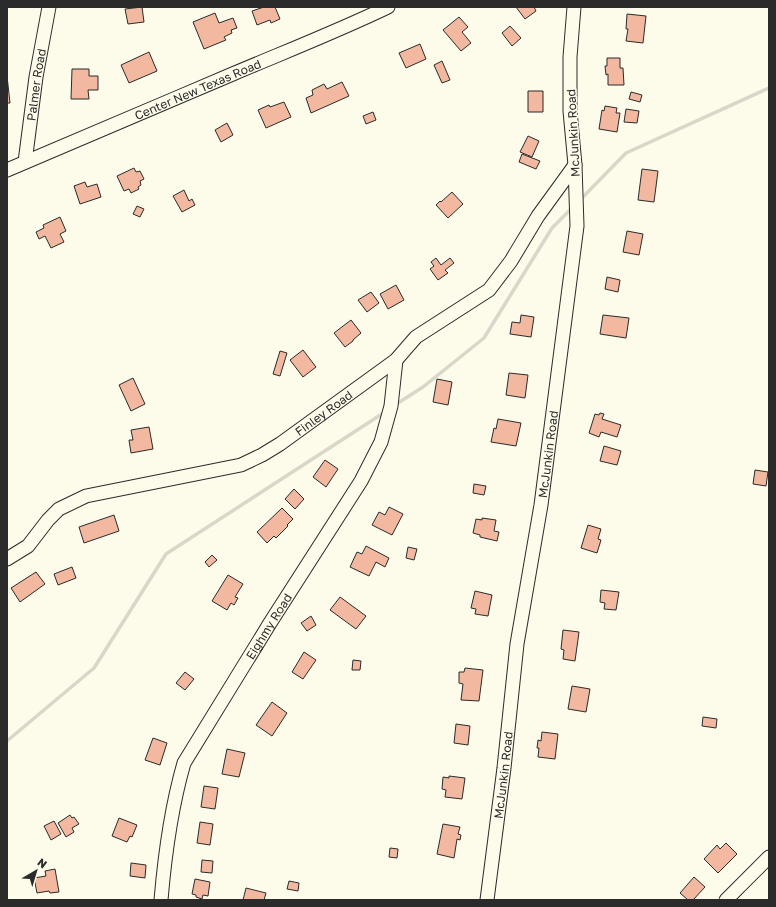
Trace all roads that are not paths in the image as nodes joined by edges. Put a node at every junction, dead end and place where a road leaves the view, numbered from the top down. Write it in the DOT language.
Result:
graph roads {
  1 [pos="49,7"];
  2 [pos="388,7"];
  3 [pos="574,7"];
  4 [pos="25,162"];
  5 [pos="575,166"];
  6 [pos="7,170"];
  7 [pos="396,360"];
  8 [pos="7,559"];
  9 [pos="769,857"];
  10 [pos="161,900"];
  11 [pos="487,900"];
  12 [pos="726,900"];
  1 -- 4 [label="street, Palmer Road"];
  2 -- 4 [label="street, Center New Texas Road"];
  3 -- 5 [label="street, McJunkin Road"];
  4 -- 6 [label="street, Center New Texas Road"];
  5 -- 7 [label="street, Finley Road"];
  5 -- 11 [label="street, McJunkin Road"];
  7 -- 8 [label="street, Finley Road"];
  7 -- 10 [label="street, Eighmy Road"];
  9 -- 12 [label="street"];
}
